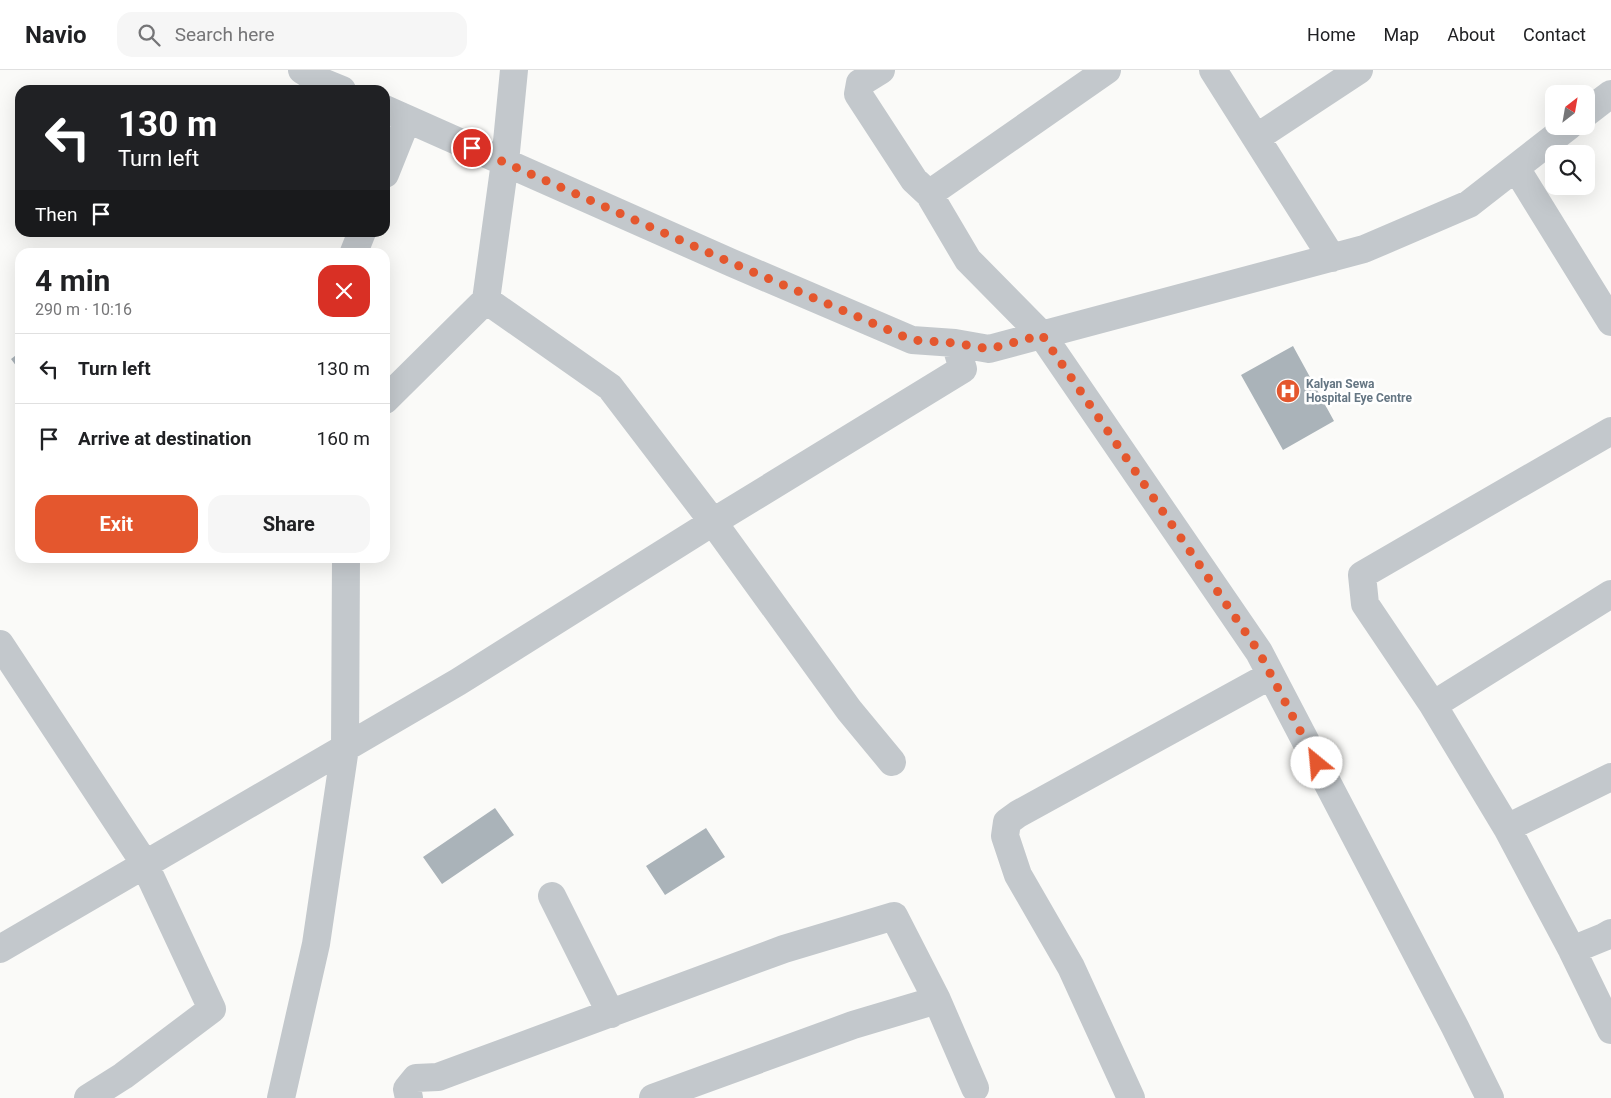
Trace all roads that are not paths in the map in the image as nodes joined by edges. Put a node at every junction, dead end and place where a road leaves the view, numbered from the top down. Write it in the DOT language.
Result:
graph roads {
  1 [pos="302,70"];
  2 [pos="514,70"];
  3 [pos="881,70"];
  4 [pos="1107,70"];
  5 [pos="1213,70"];
  6 [pos="1359,70"];
  7 [pos="330,85"];
  8 [pos="1611,94"];
  9 [pos="1595,106"];
  10 [pos="396,114"];
  11 [pos="1558,135"];
  12 [pos="1256,138"];
  13 [pos="390,147"];
  14 [pos="505,162"];
  15 [pos="1516,168"];
  16 [pos="929,194"];
  17 [pos="1332,258"];
  18 [pos="486,300"];
  19 [pos="1611,322"];
  20 [pos="1042,335"];
  21 [pos="955,343"];
  22 [pos="390,395"];
  23 [pos="1611,431"];
  24 [pos="713,522"];
  25 [pos="346,563"];
  26 [pos="1611,594"];
  27 [pos="0,644"];
  28 [pos="1272,675"];
  29 [pos="1433,704"];
  30 [pos="345,748"];
  31 [pos="892,762"];
  32 [pos="1611,777"];
  33 [pos="1507,828"];
  34 [pos="145,865"];
  35 [pos="552,896"];
  36 [pos="1611,933"];
  37 [pos="0,949"];
  38 [pos="1572,950"];
  39 [pos="937,1000"];
  40 [pos="610,1014"];
  41 [pos="1611,1030"];
  42 [pos="975,1088"];
  43 [pos="88,1098"];
  44 [pos="281,1098"];
  45 [pos="409,1098"];
  46 [pos="653,1098"];
  47 [pos="1132,1098"];
  48 [pos="1490,1098"];
  1 -- 7 [label="street"];
  2 -- 14 [label="street"];
  3 -- 16 [label="street"];
  4 -- 16 [label="street"];
  5 -- 12 [label="street"];
  6 -- 12 [label="street"];
  8 -- 9 [label="street"];
  10 -- 13 [label="street"];
  10 -- 14 [label="street"];
  11 -- 15 [label="street"];
  12 -- 17 [label="street"];
  14 -- 18 [label="street"];
  14 -- 21 [label="street"];
  15 -- 17 [label="street"];
  15 -- 19 [label="street"];
  16 -- 20 [label="street"];
  17 -- 20 [label="street"];
  18 -- 22 [label="street"];
  18 -- 24 [label="street"];
  20 -- 21 [label="street"];
  20 -- 28 [label="street"];
  21 -- 24 [label="street"];
  23 -- 29 [label="street"];
  24 -- 30 [label="street"];
  24 -- 31 [label="street"];
  25 -- 30 [label="street"];
  26 -- 29 [label="street"];
  27 -- 34 [label="street"];
  28 -- 47 [label="street"];
  28 -- 48 [label="street"];
  29 -- 33 [label="street"];
  30 -- 34 [label="street"];
  30 -- 44 [label="street"];
  32 -- 33 [label="street"];
  33 -- 38 [label="street"];
  34 -- 37 [label="street"];
  34 -- 43 [label="street"];
  35 -- 40 [label="street"];
  36 -- 38 [label="street"];
  38 -- 41 [label="street"];
  39 -- 40 [label="street"];
  39 -- 42 [label="street"];
  39 -- 46 [label="street"];
  40 -- 45 [label="street"];
}
